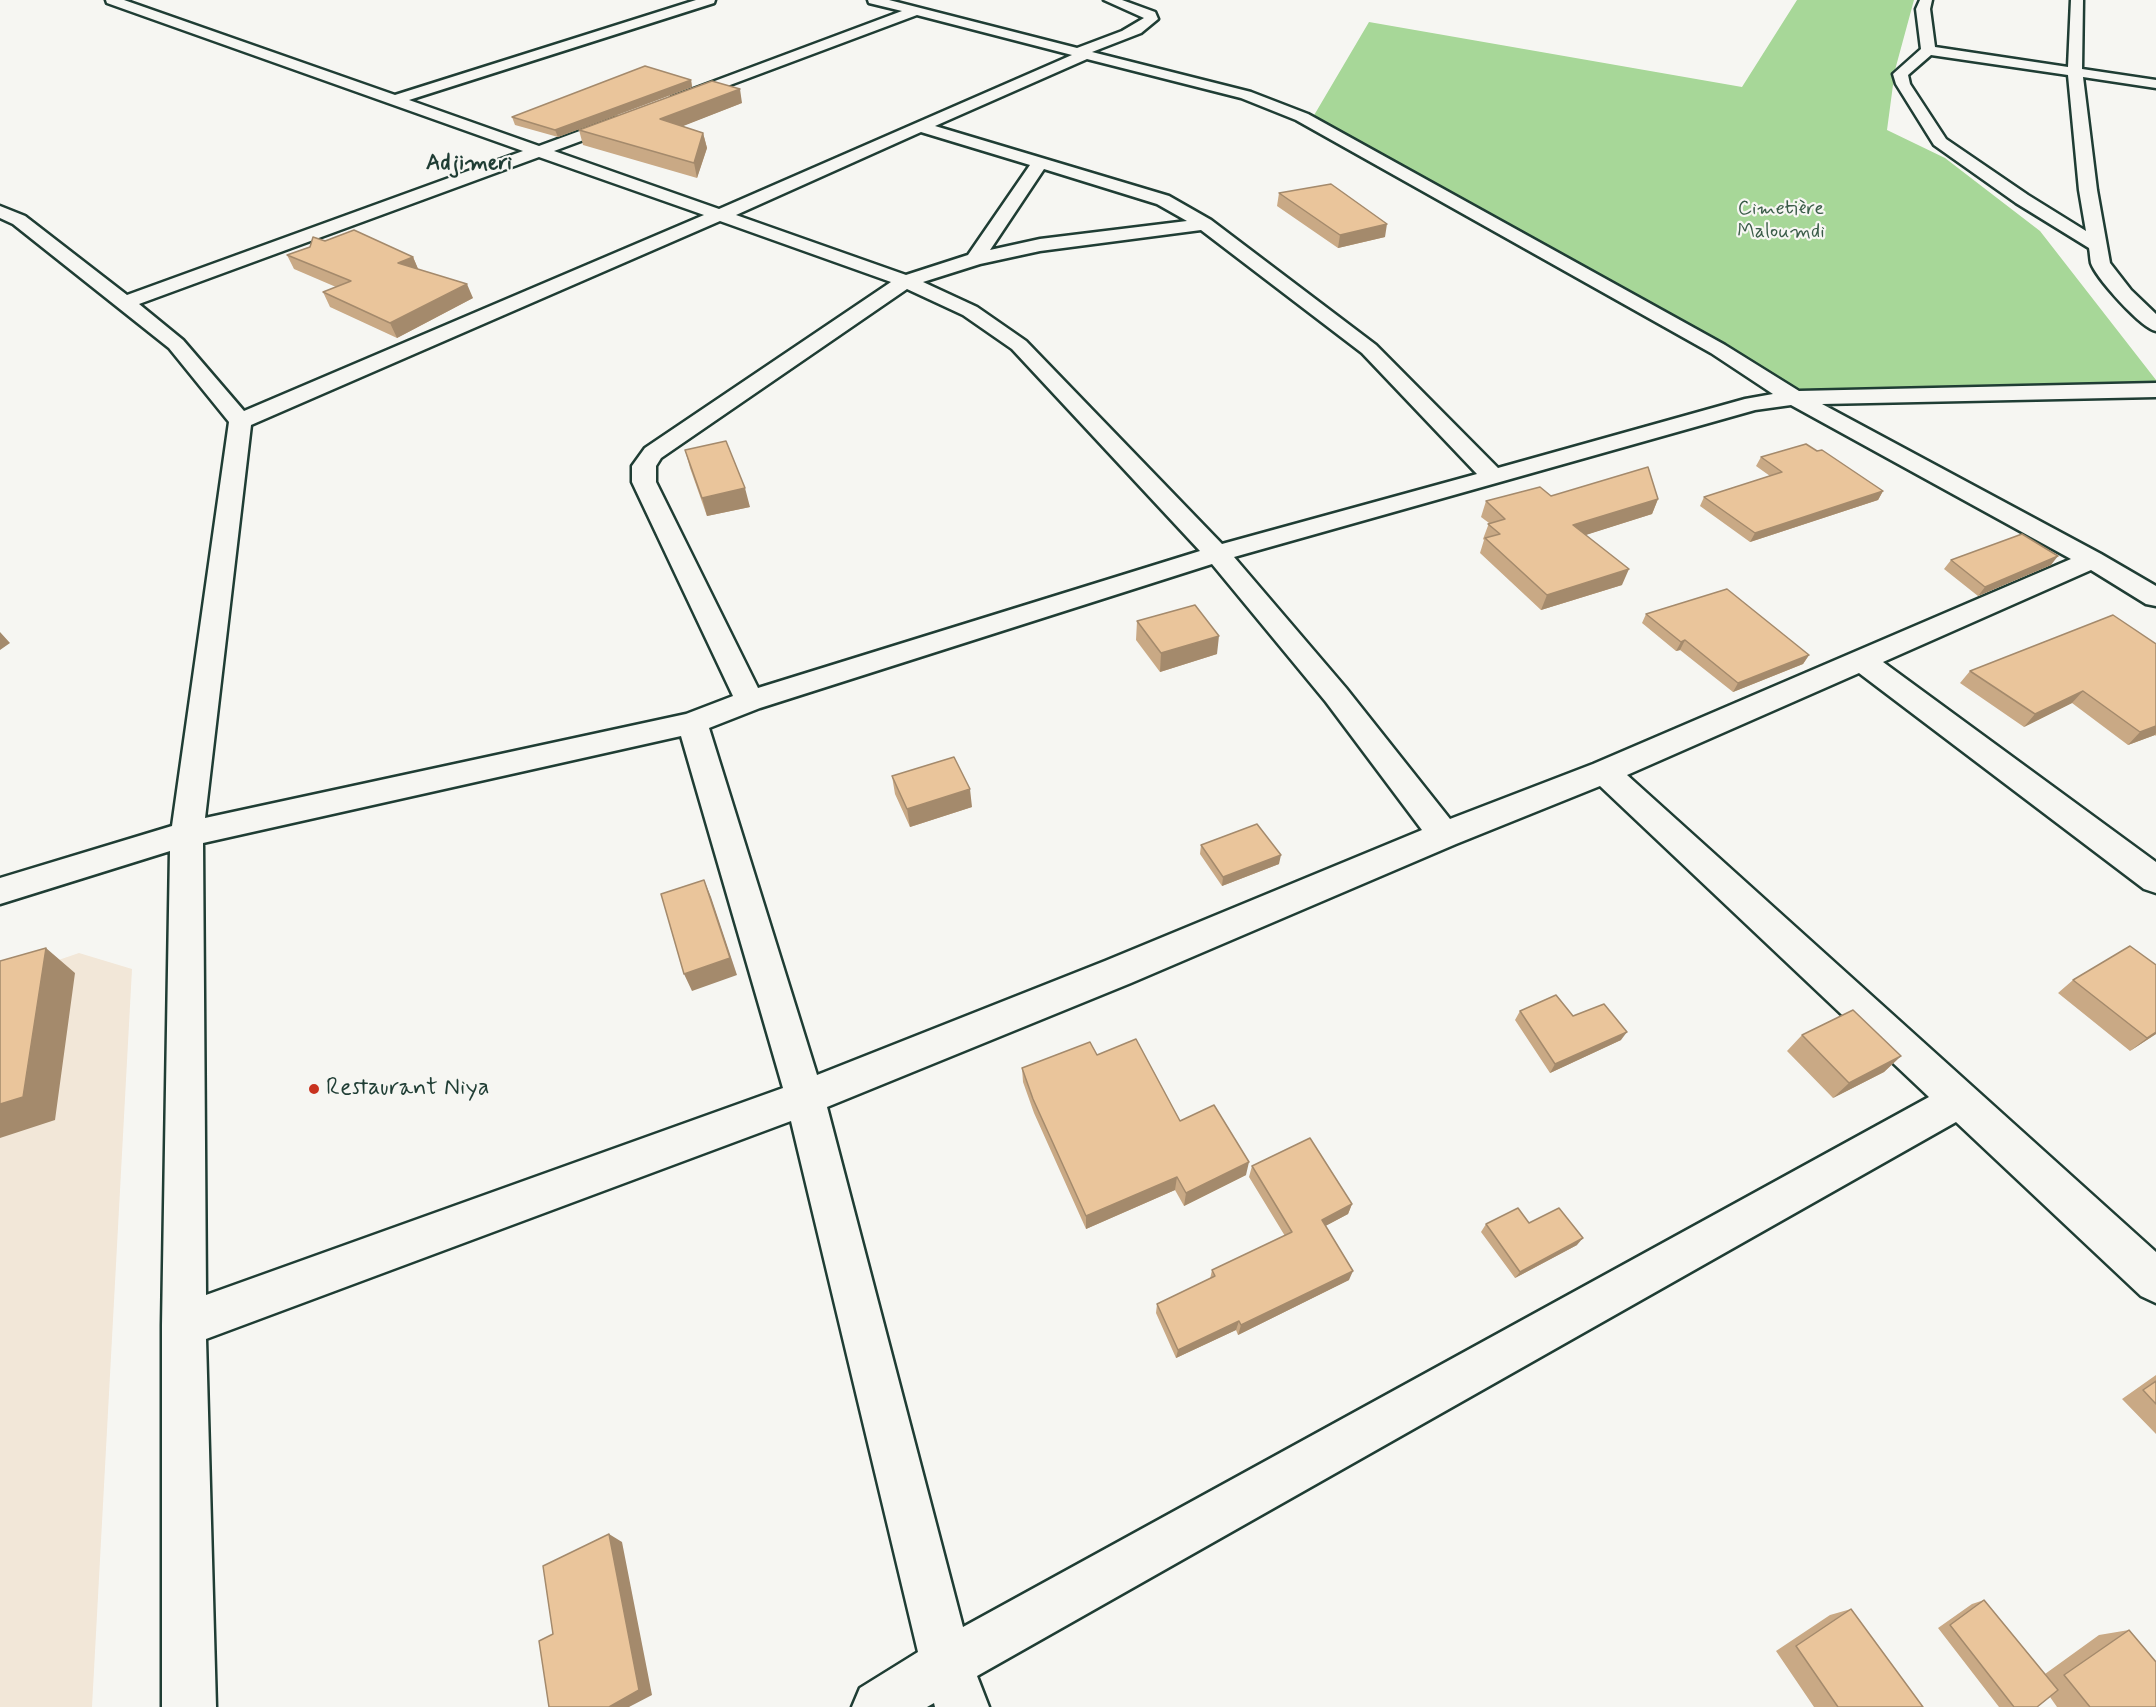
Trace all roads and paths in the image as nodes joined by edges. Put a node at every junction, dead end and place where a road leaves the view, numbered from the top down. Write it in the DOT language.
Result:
graph roads {
  1 [pos="112,0"];
  2 [pos="709,0"];
  3 [pos="874,0"];
  4 [pos="1110,0"];
  5 [pos="1926,0"];
  6 [pos="2077,0"];
  7 [pos="915,11"];
  8 [pos="1928,50"];
  9 [pos="1082,53"];
  10 [pos="2075,73"];
  11 [pos="2156,84"];
  12 [pos="394,100"];
  13 [pos="662,106"];
  14 [pos="640,114"];
  15 [pos="918,126"];
  16 [pos="541,152"];
  17 [pos="1040,162"];
  18 [pos="0,211"];
  19 [pos="720,215"];
  20 [pos="10,223"];
  21 [pos="1205,224"];
  22 [pos="2098,246"];
  23 [pos="975,258"];
  24 [pos="906,281"];
  25 [pos="124,303"];
  26 [pos="2156,325"];
  27 [pos="2156,390"];
  28 [pos="1794,398"];
  29 [pos="240,421"];
  30 [pos="1492,477"];
  31 [pos="1217,554"];
  32 [pos="2092,560"];
  33 [pos="2154,596"];
  34 [pos="1862,660"];
  35 [pos="750,701"];
  36 [pos="692,723"];
  37 [pos="1605,772"];
  38 [pos="187,834"];
  39 [pos="1444,835"];
  40 [pos="2156,880"];
  41 [pos="0,891"];
  42 [pos="805,1098"];
  43 [pos="1960,1100"];
  44 [pos="2156,1281"];
  45 [pos="184,1325"];
  46 [pos="947,1664"];
  47 [pos="189,1707"];
  48 [pos="879,1707"];
  49 [pos="962,1707"];
  1 -- 12 [label="street"];
  2 -- 12 [label="street"];
  3 -- 7 [label="street"];
  4 -- 9 [label="street"];
  5 -- 8 [label="street"];
  6 -- 10 [label="street"];
  7 -- 9 [label="street"];
  7 -- 13 [label="street"];
  8 -- 10 [label="street"];
  8 -- 22 [label="street"];
  9 -- 15 [label="street"];
  9 -- 28 [label="street"];
  10 -- 11 [label="street"];
  10 -- 22 [label="street"];
  12 -- 16 [label="street"];
  14 -- 16 [label="street"];
  15 -- 17 [label="street"];
  15 -- 19 [label="street"];
  16 -- 19 [label="street"];
  16 -- 25 [label="street"];
  17 -- 21 [label="street"];
  17 -- 23 [label="street"];
  18 -- 20 [label="street"];
  19 -- 24 [label="street"];
  19 -- 29 [label="street"];
  20 -- 25 [label="street"];
  21 -- 23 [label="street"];
  21 -- 30 [label="street"];
  22 -- 26 [label="street"];
  23 -- 24 [label="street"];
  24 -- 31 [label="street"];
  24 -- 35 [label="street"];
  25 -- 29 [label="street"];
  27 -- 28 [label="street"];
  28 -- 30 [label="street"];
  28 -- 32 [label="street"];
  29 -- 38 [label="street"];
  30 -- 31 [label="street"];
  31 -- 35 [label="street"];
  31 -- 39 [label="street"];
  32 -- 33 [label="street"];
  32 -- 34 [label="street"];
  34 -- 37 [label="street"];
  34 -- 40 [label="street"];
  35 -- 36 [label="street"];
  36 -- 38 [label="street"];
  36 -- 42 [label="street"];
  37 -- 39 [label="street"];
  37 -- 43 [label="street"];
  38 -- 41 [label="street"];
  38 -- 45 [label="street"];
  39 -- 42 [label="street"];
  42 -- 45 [label="street"];
  42 -- 46 [label="street"];
  43 -- 44 [label="street"];
  43 -- 46 [label="street"];
  45 -- 47 [label="street"];
  46 -- 48 [label="street"];
  46 -- 49 [label="street"];
}
